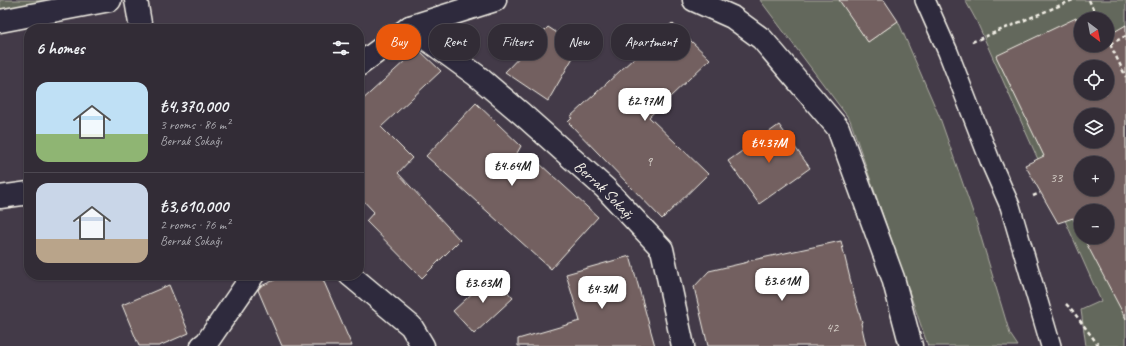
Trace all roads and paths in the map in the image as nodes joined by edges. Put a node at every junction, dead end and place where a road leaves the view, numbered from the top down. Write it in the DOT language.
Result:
graph roads {
  1 [pos="110,0"];
  2 [pos="136,0"];
  3 [pos="495,0"];
  4 [pos="694,0"];
  5 [pos="925,0"];
  6 [pos="1073,0"];
  7 [pos="1089,0"];
  8 [pos="733,8"];
  9 [pos="1095,12"];
  10 [pos="0,21"];
  11 [pos="140,24"];
  12 [pos="419,24"];
  13 [pos="421,35"];
  14 [pos="1126,36"];
  15 [pos="1114,42"];
  16 [pos="376,52"];
  17 [pos="948,52"];
  18 [pos="1114,52"];
  19 [pos="364,61"];
  20 [pos="1126,76"];
  21 [pos="24,194"];
  22 [pos="0,197"];
  23 [pos="250,280"];
  24 [pos="356,280"];
  25 [pos="206,345"];
  26 [pos="423,346"];
  27 [pos="683,346"];
  28 [pos="911,346"];
  29 [pos="1051,346"];
  1 -- 10 [label="street"];
  2 -- 11 [label="street"];
  3 -- 12 [label="street"];
  4 -- 8 [label="street"];
  5 -- 17 [label="lane"];
  6 -- 17 [label="path"];
  7 -- 9 [label="path"];
  8 -- 28 [label="street"];
  13 -- 27 [label="street, Berrak Sokağı"];
  14 -- 15 [label="path"];
  16 -- 19 [label="street"];
  17 -- 29 [label="lane"];
  18 -- 20 [label="path"];
  21 -- 22 [label="street"];
  23 -- 25 [label="street"];
  24 -- 26 [label="street"];
}
